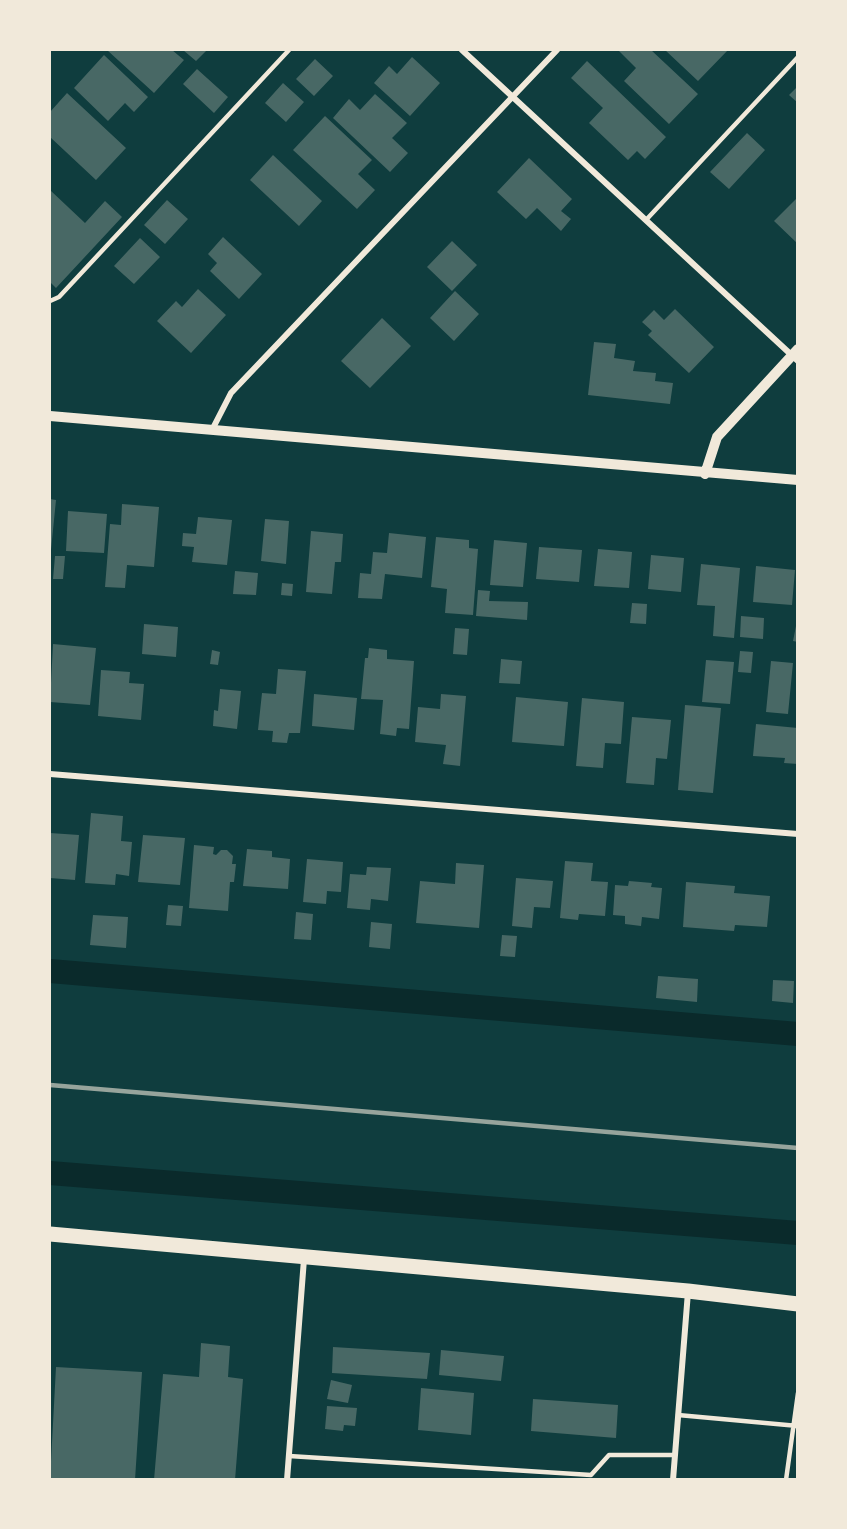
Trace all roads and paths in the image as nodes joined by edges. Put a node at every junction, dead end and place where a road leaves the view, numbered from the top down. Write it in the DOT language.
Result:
graph roads {
  1 [pos="289,50"];
  2 [pos="462,50"];
  3 [pos="557,50"];
  4 [pos="798,57"];
  5 [pos="513,96"];
  6 [pos="646,220"];
  7 [pos="50,301"];
  8 [pos="796,355"];
  9 [pos="50,416"];
  10 [pos="212,430"];
  11 [pos="705,474"];
  12 [pos="798,480"];
  13 [pos="50,774"];
  14 [pos="798,834"];
  15 [pos="50,1234"];
  16 [pos="304,1256"];
  17 [pos="688,1291"];
  18 [pos="798,1304"];
  19 [pos="798,1393"];
  20 [pos="678,1415"];
  21 [pos="795,1426"];
  22 [pos="675,1455"];
  23 [pos="289,1456"];
  24 [pos="287,1479"];
  25 [pos="672,1479"];
  26 [pos="786,1479"];
  1 -- 7 [label="lane"];
  2 -- 5 [label="street"];
  3 -- 5 [label="street"];
  4 -- 6 [label="lane"];
  5 -- 6 [label="street"];
  5 -- 10 [label="street"];
  6 -- 8 [label="street"];
  8 -- 11 [label="street"];
  9 -- 10 [label="street"];
  10 -- 11 [label="street"];
  11 -- 12 [label="street"];
  13 -- 14 [label="street"];
  15 -- 16 [label="main road"];
  16 -- 17 [label="main road"];
  16 -- 23 [label="street"];
  17 -- 18 [label="main road"];
  17 -- 20 [label="street"];
  19 -- 21 [label="lane"];
  20 -- 21 [label="lane"];
  20 -- 22 [label="street"];
  21 -- 26 [label="lane"];
  22 -- 23 [label="lane"];
  22 -- 25 [label="street"];
  23 -- 24 [label="street"];
}
